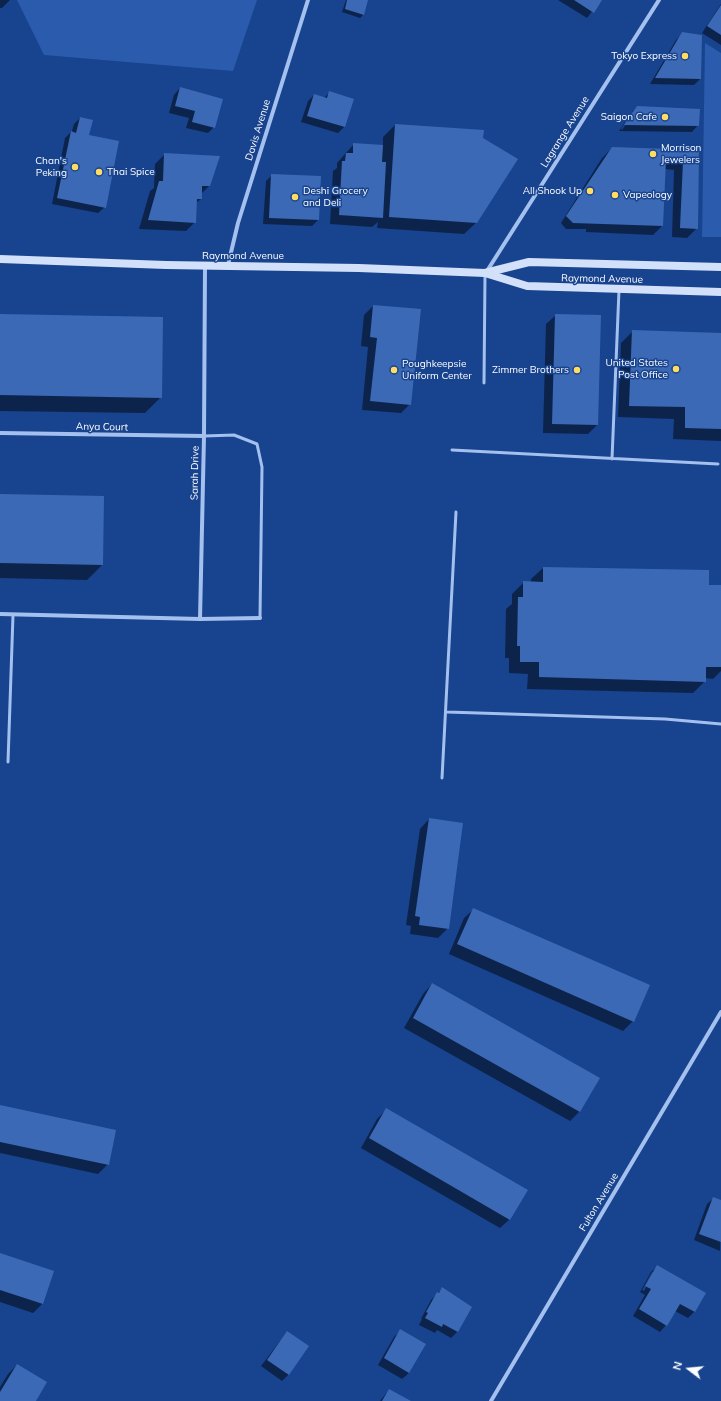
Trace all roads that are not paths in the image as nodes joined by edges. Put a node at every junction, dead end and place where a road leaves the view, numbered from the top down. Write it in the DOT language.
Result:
graph roads {
  1 [pos="308,0"];
  2 [pos="659,0"];
  3 [pos="0,259"];
  4 [pos="228,265"];
  5 [pos="205,266"];
  6 [pos="721,266"];
  7 [pos="485,273"];
  8 [pos="619,290"];
  9 [pos="721,292"];
  10 [pos="484,383"];
  11 [pos="0,433"];
  12 [pos="204,436"];
  13 [pos="452,450"];
  14 [pos="612,459"];
  15 [pos="718,464"];
  16 [pos="456,512"];
  17 [pos="0,614"];
  18 [pos="13,615"];
  19 [pos="260,618"];
  20 [pos="200,619"];
  21 [pos="447,712"];
  22 [pos="721,724"];
  23 [pos="8,762"];
  24 [pos="442,778"];
  25 [pos="721,1012"];
  26 [pos="491,1401"];
  1 -- 4 [label="street, Davis Avenue"];
  2 -- 7 [label="street, Lagrange Avenue"];
  3 -- 5 [label="main road, Raymond Avenue"];
  4 -- 5 [label="main road, Raymond Avenue"];
  4 -- 7 [label="main road, Raymond Avenue"];
  5 -- 12 [label="street, Sarah Drive"];
  6 -- 7 [label="main road, Raymond Avenue"];
  7 -- 8 [label="main road, Raymond Avenue"];
  7 -- 10 [label="lane"];
  8 -- 9 [label="main road, Raymond Avenue"];
  8 -- 14 [label="lane"];
  11 -- 12 [label="street, Anya Court"];
  12 -- 19 [label="lane"];
  12 -- 20 [label="street, Sarah Drive"];
  13 -- 14 [label="lane"];
  14 -- 15 [label="lane"];
  16 -- 21 [label="lane"];
  17 -- 18 [label="street"];
  18 -- 20 [label="street"];
  18 -- 23 [label="lane"];
  19 -- 20 [label="street"];
  21 -- 22 [label="lane"];
  21 -- 24 [label="lane"];
  25 -- 26 [label="street, Fulton Avenue"];
}
